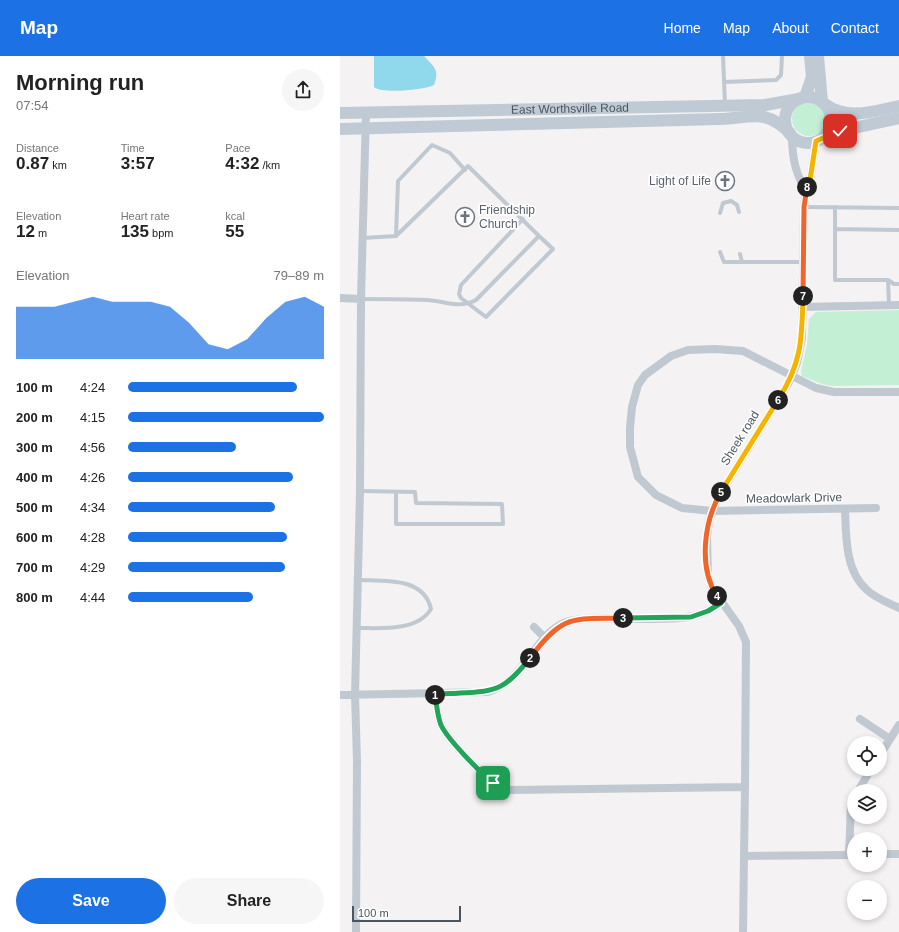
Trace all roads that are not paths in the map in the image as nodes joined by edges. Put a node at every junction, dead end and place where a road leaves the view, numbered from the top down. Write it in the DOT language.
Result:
graph roads {
  1 [pos="723,56"];
  2 [pos="782,56"];
  3 [pos="810,56"];
  4 [pos="818,56"];
  5 [pos="724,82"];
  6 [pos="802,98"];
  7 [pos="824,103"];
  8 [pos="725,106"];
  9 [pos="899,106"];
  10 [pos="366,112"];
  11 [pos="340,113"];
  12 [pos="899,118"];
  13 [pos="366,128"];
  14 [pos="340,129"];
  15 [pos="791,134"];
  16 [pos="818,140"];
  17 [pos="465,170"];
  18 [pos="806,189"];
  19 [pos="804,207"];
  20 [pos="835,207"];
  21 [pos="899,208"];
  22 [pos="739,212"];
  23 [pos="720,213"];
  24 [pos="523,219"];
  25 [pos="835,229"];
  26 [pos="899,230"];
  27 [pos="396,236"];
  28 [pos="539,236"];
  29 [pos="363,238"];
  30 [pos="720,252"];
  31 [pos="740,254"];
  32 [pos="742,262"];
  33 [pos="803,262"];
  34 [pos="888,280"];
  35 [pos="899,284"];
  36 [pos="340,298"];
  37 [pos="361,299"];
  38 [pos="469,304"];
  39 [pos="889,305"];
  40 [pos="899,305"];
  41 [pos="802,307"];
  42 [pos="791,376"];
  43 [pos="899,392"];
  44 [pos="360,491"];
  45 [pos="396,492"];
  46 [pos="876,508"];
  47 [pos="844,509"];
  48 [pos="712,511"];
  49 [pos="359,580"];
  50 [pos="721,603"];
  51 [pos="899,608"];
  52 [pos="357,628"];
  53 [pos="534,628"];
  54 [pos="545,638"];
  55 [pos="435,694"];
  56 [pos="340,695"];
  57 [pos="355,695"];
  58 [pos="860,719"];
  59 [pos="899,725"];
  60 [pos="890,739"];
  61 [pos="887,744"];
  62 [pos="745,787"];
  63 [pos="887,854"];
  64 [pos="899,854"];
  65 [pos="847,855"];
  66 [pos="744,856"];
  67 [pos="356,932"];
  68 [pos="743,932"];
  1 -- 5 [label="lane"];
  2 -- 5 [label="lane"];
  3 -- 6 [label="main road"];
  4 -- 7 [label="main road"];
  5 -- 8 [label="lane"];
  6 -- 7 [label="main road"];
  6 -- 8 [label="main road, East Worthsville Road"];
  6 -- 15 [label="main road"];
  7 -- 9 [label="main road"];
  7 -- 16 [label="main road"];
  8 -- 10 [label="main road, East Worthsville Road"];
  10 -- 11 [label="main road, East Worthsville Road"];
  10 -- 13 [label="street"];
  12 -- 16 [label="main road"];
  13 -- 14 [label="main road, East Worthsville Road"];
  13 -- 15 [label="main road, East Worthsville Road"];
  13 -- 29 [label="street"];
  15 -- 16 [label="main road"];
  15 -- 18 [label="street"];
  16 -- 18 [label="street, Sheek road"];
  17 -- 24 [label="lane"];
  17 -- 27 [label="lane"];
  17 -- 27 [label="lane"];
  18 -- 19 [label="street, Sheek road"];
  19 -- 20 [label="lane"];
  19 -- 33 [label="street, Sheek road"];
  20 -- 21 [label="lane"];
  20 -- 25 [label="lane"];
  22 -- 23 [label="lane"];
  24 -- 28 [label="lane"];
  24 -- 38 [label="lane"];
  25 -- 26 [label="lane"];
  25 -- 34 [label="lane"];
  27 -- 29 [label="lane"];
  28 -- 38 [label="lane"];
  28 -- 38 [label="lane"];
  29 -- 37 [label="street"];
  30 -- 32 [label="lane"];
  31 -- 32 [label="lane"];
  32 -- 33 [label="lane"];
  33 -- 41 [label="street, Sheek road"];
  34 -- 35 [label="lane"];
  34 -- 39 [label="lane"];
  36 -- 37 [label="street"];
  37 -- 38 [label="lane"];
  37 -- 44 [label="street"];
  39 -- 40 [label="street"];
  39 -- 41 [label="street"];
  41 -- 42 [label="street, Sheek road"];
  42 -- 43 [label="street, Meadowlark Drive"];
  42 -- 48 [label="street, Sheek road"];
  42 -- 48 [label="street, Meadowlark Drive"];
  44 -- 45 [label="lane"];
  44 -- 49 [label="street"];
  45 -- 45 [label="lane"];
  46 -- 47 [label="street, Meadowlark Drive"];
  47 -- 48 [label="street, Meadowlark Drive"];
  47 -- 51 [label="street"];
  48 -- 50 [label="street, Sheek road"];
  49 -- 52 [label="street"];
  49 -- 52 [label="lane"];
  50 -- 54 [label="street"];
  50 -- 62 [label="street, Sheek road"];
  52 -- 57 [label="street"];
  53 -- 54 [label="street"];
  54 -- 55 [label="street"];
  55 -- 57 [label="street"];
  55 -- 62 [label="street"];
  56 -- 57 [label="street"];
  57 -- 67 [label="street"];
  58 -- 60 [label="street"];
  59 -- 60 [label="street"];
  60 -- 61 [label="street"];
  62 -- 66 [label="street, Sheek road"];
  63 -- 64 [label="street"];
  65 -- 66 [label="street"];
  66 -- 68 [label="street, Sheek road"];
}
